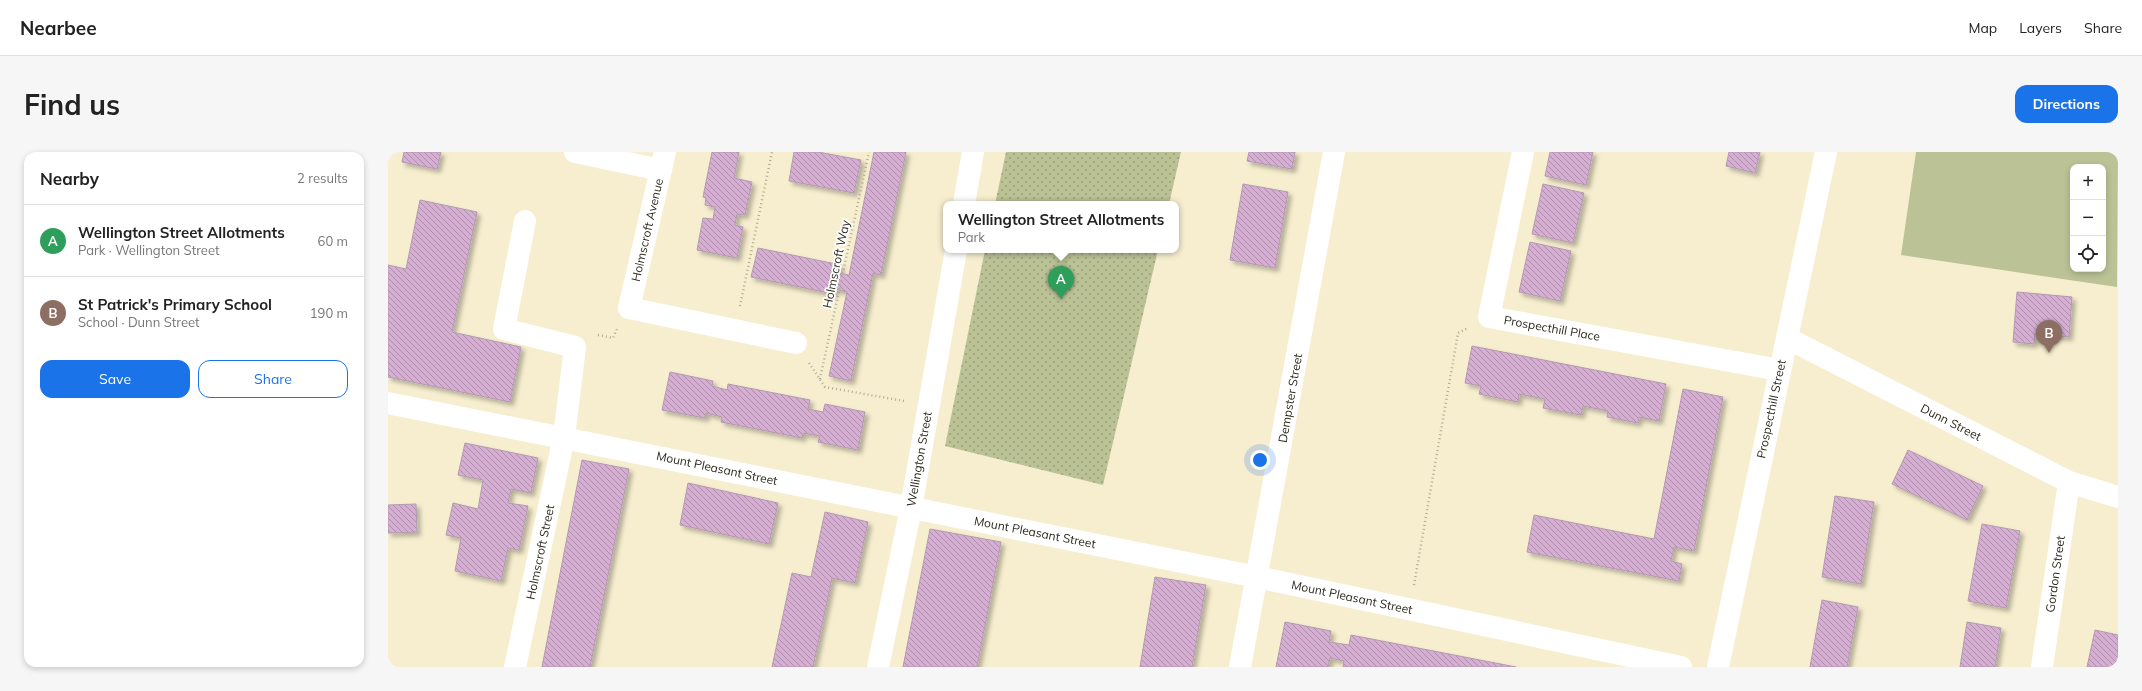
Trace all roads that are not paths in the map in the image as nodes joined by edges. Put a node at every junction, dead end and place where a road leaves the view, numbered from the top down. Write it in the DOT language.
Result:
graph roads {
  1 [pos="575,152"];
  2 [pos="973,152"];
  3 [pos="1334,152"];
  4 [pos="1523,152"];
  5 [pos="1826,152"];
  6 [pos="663,161"];
  7 [pos="965,201"];
  8 [pos="525,221"];
  9 [pos="955,253"];
  10 [pos="1787,338"];
  11 [pos="796,343"];
  12 [pos="1779,370"];
  13 [pos="388,403"];
  14 [pos="564,437"];
  15 [pos="2069,482"];
  16 [pos="2118,497"];
  17 [pos="911,508"];
  18 [pos="1257,577"];
  19 [pos="515,667"];
  20 [pos="878,667"];
  21 [pos="1240,667"];
  22 [pos="1681,667"];
  23 [pos="1718,667"];
  24 [pos="2042,667"];
  1 -- 6 [label="street"];
  2 -- 7 [label="street"];
  3 -- 18 [label="street, Dempster Street"];
  4 -- 12 [label="street, Prospecthill Place"];
  5 -- 10 [label="street, Prospecthill Street"];
  6 -- 11 [label="street, Holmscroft Avenue"];
  8 -- 14 [label="street, Holmscroft Street"];
  9 -- 17 [label="street, Wellington Street"];
  10 -- 12 [label="street, Prospecthill Street"];
  10 -- 15 [label="street, Dunn Street"];
  12 -- 23 [label="street, Prospecthill Street"];
  13 -- 14 [label="street, Mount Pleasant Street"];
  14 -- 17 [label="street, Mount Pleasant Street"];
  14 -- 19 [label="street, Holmscroft Street"];
  15 -- 16 [label="street, Dunn Street"];
  15 -- 24 [label="street, Gordon Street"];
  17 -- 18 [label="street, Mount Pleasant Street"];
  17 -- 20 [label="street, Wellington Street"];
  18 -- 21 [label="street, Dempster Street"];
  18 -- 22 [label="street, Mount Pleasant Street"];
}
